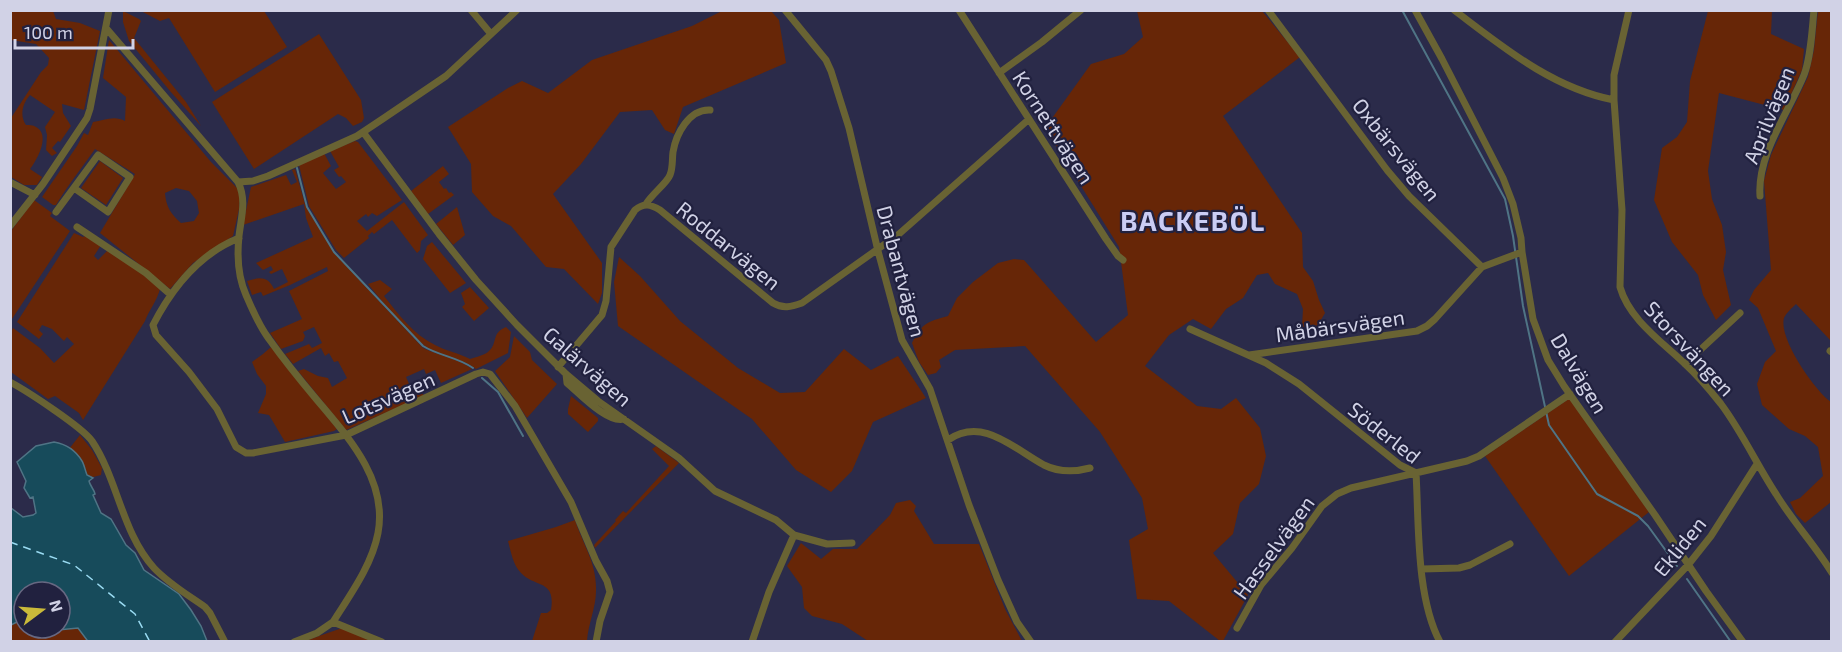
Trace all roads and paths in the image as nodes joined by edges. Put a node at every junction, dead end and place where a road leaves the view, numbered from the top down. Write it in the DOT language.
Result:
graph roads {
  1 [pos="109,10"];
  2 [pos="471,10"];
  3 [pos="518,10"];
  4 [pos="785,10"];
  5 [pos="959,10"];
  6 [pos="1081,10"];
  7 [pos="1268,10"];
  8 [pos="1414,10"];
  9 [pos="1454,10"];
  10 [pos="1629,10"];
  11 [pos="1814,10"];
  12 [pos="106,28"];
  13 [pos="491,34"];
  14 [pos="999,73"];
  15 [pos="1614,100"];
  16 [pos="710,110"];
  17 [pos="1028,120"];
  18 [pos="363,132"];
  19 [pos="238,182"];
  20 [pos="10,183"];
  21 [pos="74,188"];
  22 [pos="35,195"];
  23 [pos="1760,196"];
  24 [pos="646,204"];
  25 [pos="56,212"];
  26 [pos="10,226"];
  27 [pos="77,227"];
  28 [pos="239,238"];
  29 [pos="878,250"];
  30 [pos="1522,252"];
  31 [pos="1123,260"];
  32 [pos="1482,267"];
  33 [pos="170,294"];
  34 [pos="1740,313"];
  35 [pos="1190,329"];
  36 [pos="1249,355"];
  37 [pos="1685,364"];
  38 [pos="558,367"];
  39 [pos="10,382"];
  40 [pos="1570,394"];
  41 [pos="346,435"];
  42 [pos="948,440"];
  43 [pos="1757,464"];
  44 [pos="1090,468"];
  45 [pos="1416,473"];
  46 [pos="794,535"];
  47 [pos="852,543"];
  48 [pos="1510,544"];
  49 [pos="1688,565"];
  50 [pos="1422,569"];
  51 [pos="1832,573"];
  52 [pos="333,622"];
  53 [pos="1237,628"];
  54 [pos="225,642"];
  55 [pos="294,642"];
  56 [pos="382,642"];
  57 [pos="596,642"];
  58 [pos="752,642"];
  59 [pos="1031,642"];
  60 [pos="1440,642"];
  61 [pos="1616,642"];
  62 [pos="1743,642"];
  1 -- 12 [label="street"];
  2 -- 13 [label="street"];
  3 -- 13 [label="street"];
  4 -- 29 [label="street, Drabantvägen"];
  5 -- 14 [label="street, Kornettvägen"];
  6 -- 14 [label="street"];
  7 -- 32 [label="street, Oxbärsvägen"];
  8 -- 30 [label="street, Dalvägen"];
  9 -- 15 [label="street"];
  10 -- 15 [label="street, Storsvängen"];
  11 -- 23 [label="street, Aprilvägen"];
  12 -- 19 [label="street"];
  12 -- 22 [label="street"];
  13 -- 18 [label="street"];
  14 -- 17 [label="street, Kornettvägen"];
  15 -- 37 [label="street, Storsvängen"];
  16 -- 24 [label="street"];
  17 -- 29 [label="street, Roddarvägen"];
  17 -- 31 [label="street, Kornettvägen"];
  18 -- 19 [label="street"];
  18 -- 38 [label="street, Galärvägen"];
  19 -- 28 [label="street"];
  20 -- 22 [label="street"];
  21 -- 21 [label="street"];
  21 -- 25 [label="street"];
  22 -- 26 [label="street"];
  24 -- 29 [label="street, Roddarvägen"];
  24 -- 38 [label="street, Roddarvägen"];
  27 -- 33 [label="street"];
  28 -- 33 [label="street, Lotsvägen"];
  28 -- 41 [label="street"];
  29 -- 42 [label="street, Drabantvägen"];
  30 -- 32 [label="street"];
  30 -- 40 [label="street, Dalvägen"];
  32 -- 36 [label="street, Måbärsvägen"];
  33 -- 41 [label="street, Lotsvägen"];
  34 -- 37 [label="street"];
  35 -- 36 [label="street, Söderled"];
  36 -- 45 [label="street, Söderled"];
  37 -- 43 [label="street, Storsvängen"];
  38 -- 46 [label="street, Galärvägen"];
  39 -- 54 [label="street"];
  40 -- 45 [label="street, Hasselvägen"];
  40 -- 49 [label="street, Dalvägen"];
  41 -- 52 [label="street"];
  41 -- 57 [label="street, Lotsvägen"];
  42 -- 44 [label="street"];
  42 -- 59 [label="street, Drabantvägen"];
  43 -- 49 [label="street, Ekliden"];
  43 -- 51 [label="street, Storsvängen"];
  45 -- 50 [label="street, Söderled"];
  45 -- 53 [label="street, Hasselvägen"];
  46 -- 47 [label="street, Galärvägen"];
  46 -- 58 [label="street"];
  48 -- 50 [label="street"];
  49 -- 61 [label="street, Ekliden"];
  49 -- 62 [label="street, Dalvägen"];
  50 -- 60 [label="street, Söderled"];
  52 -- 55 [label="street"];
  52 -- 56 [label="street"];
}
